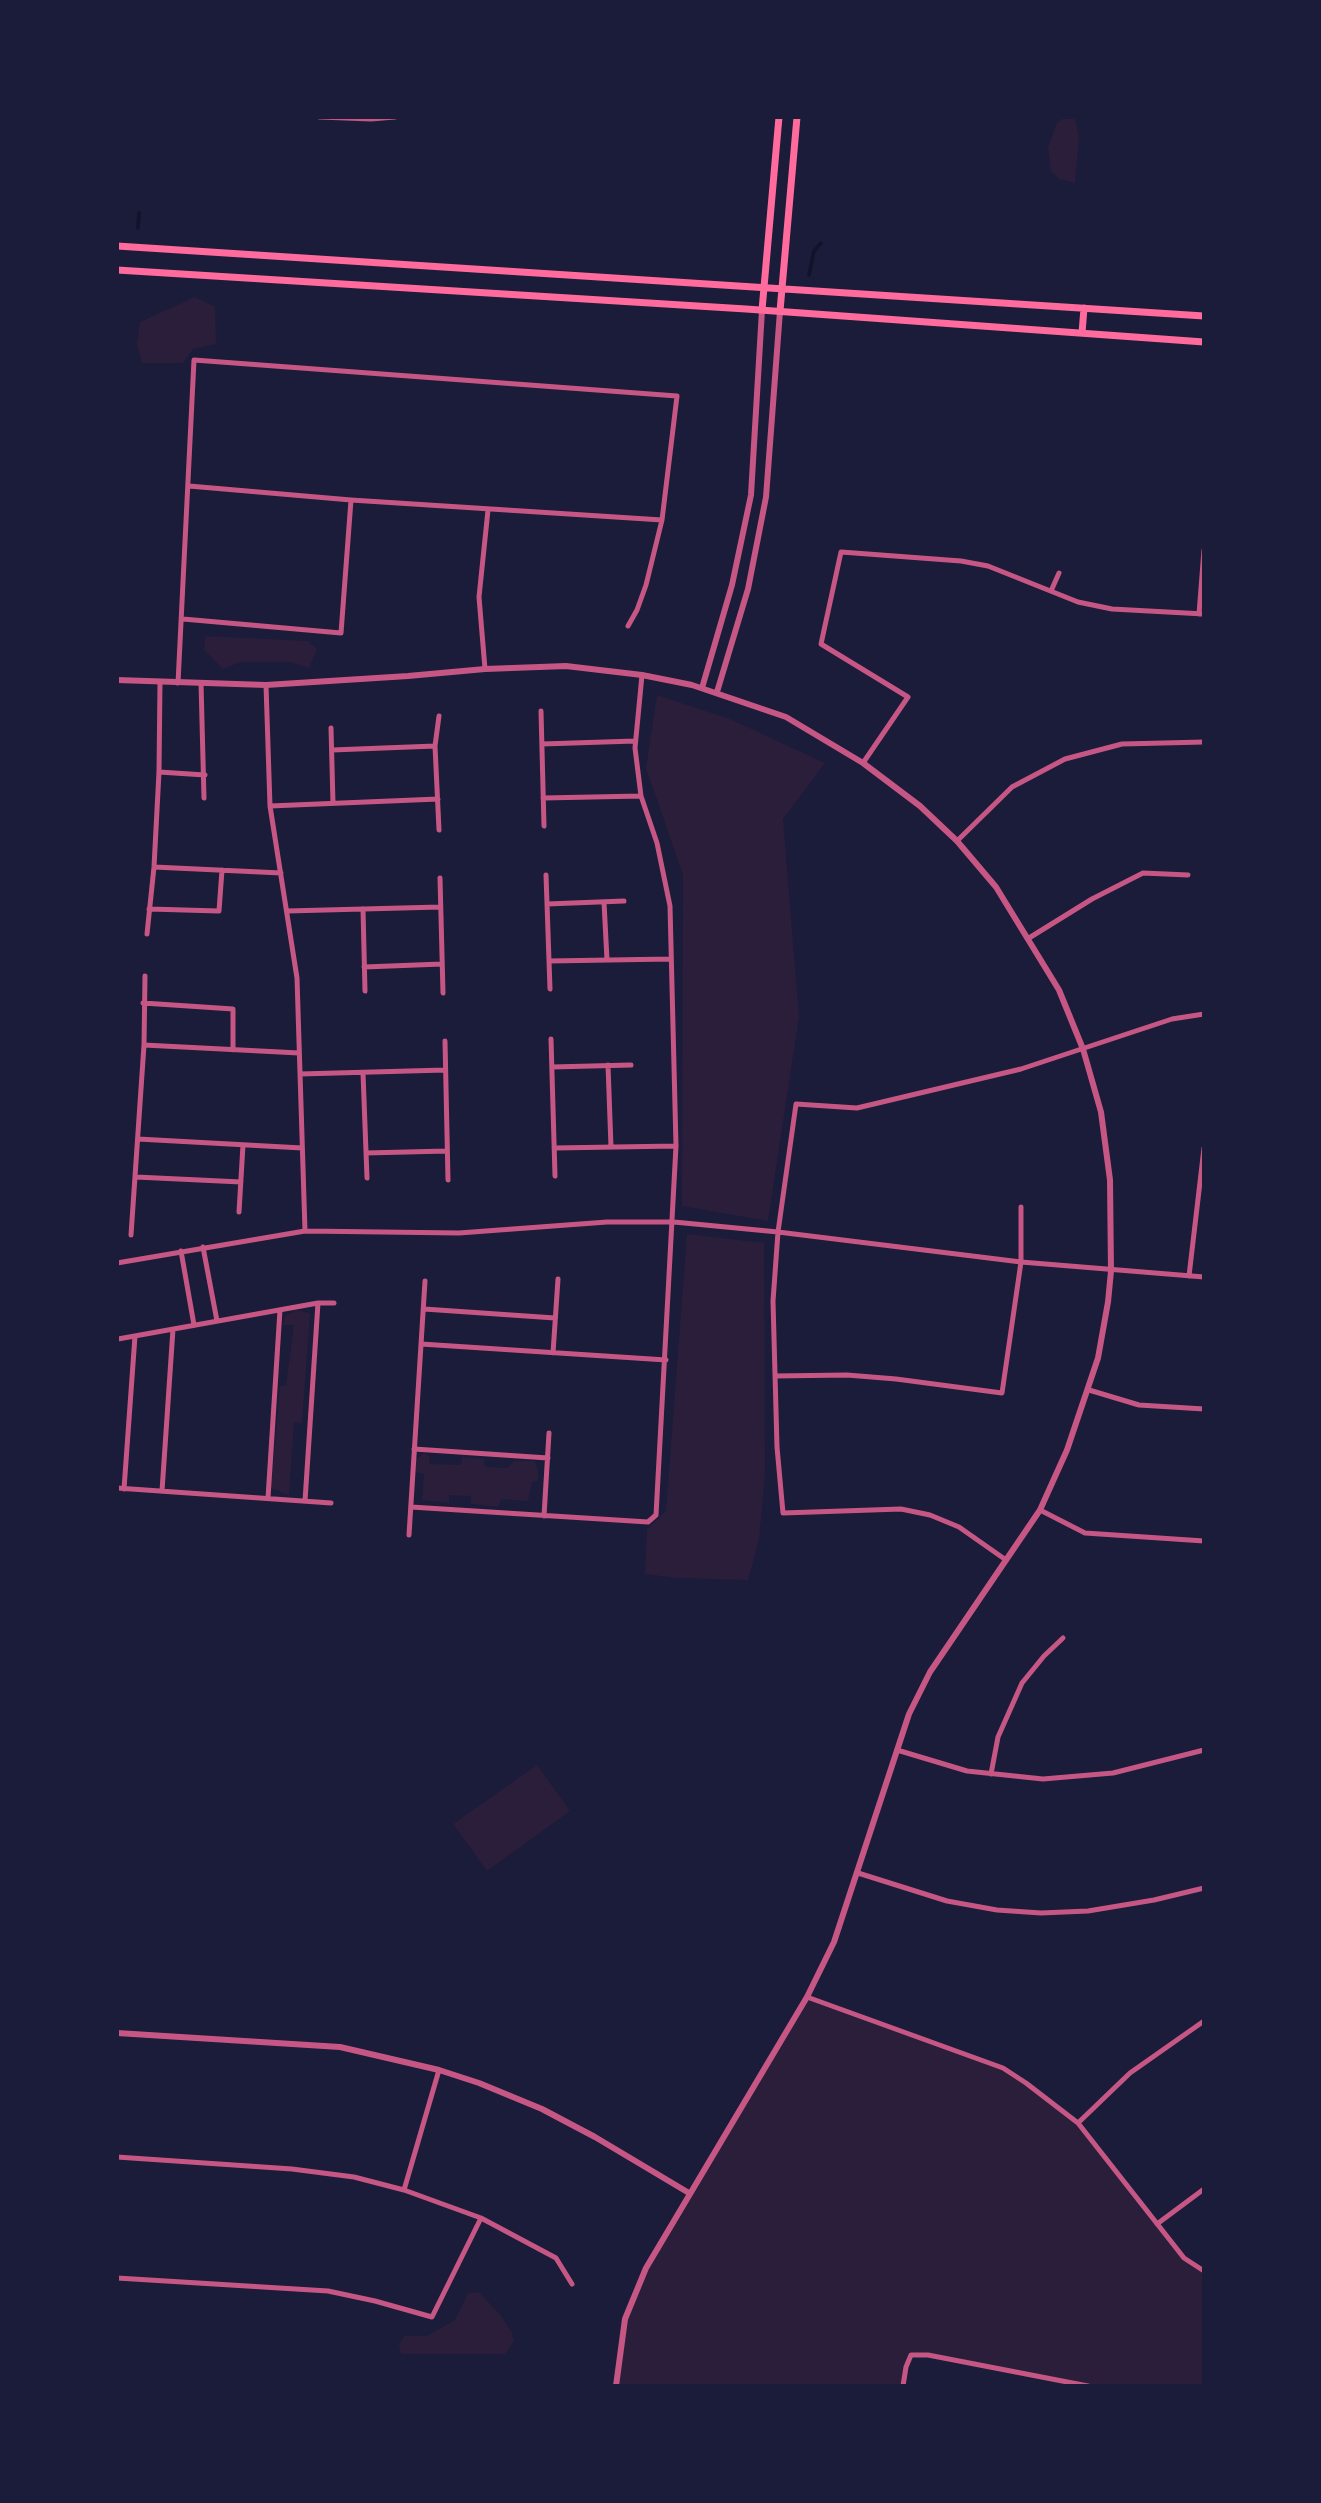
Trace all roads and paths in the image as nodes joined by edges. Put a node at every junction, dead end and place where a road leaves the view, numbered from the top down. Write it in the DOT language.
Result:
graph roads {
  1 [pos="320,117"];
  2 [pos="395,117"];
  3 [pos="779,117"];
  4 [pos="797,117"];
  5 [pos="117,246"];
  6 [pos="117,270"];
  7 [pos="763,287"];
  8 [pos="782,288"];
  9 [pos="1084,308"];
  10 [pos="762,310"];
  11 [pos="780,311"];
  12 [pos="1204,316"];
  13 [pos="1082,333"];
  14 [pos="1204,342"];
  15 [pos="754,459"];
  16 [pos="770,461"];
  17 [pos="189,486"];
  18 [pos="351,500"];
  19 [pos="488,510"];
  20 [pos="662,520"];
  21 [pos="1204,550"];
  22 [pos="1059,573"];
  23 [pos="1051,591"];
  24 [pos="1201,614"];
  25 [pos="183,619"];
  26 [pos="628,626"];
  27 [pos="485,669"];
  28 [pos="642,675"];
  29 [pos="117,680"];
  30 [pos="160,682"];
  31 [pos="178,683"];
  32 [pos="201,684"];
  33 [pos="266,684"];
  34 [pos="702,688"];
  35 [pos="717,692"];
  36 [pos="541,711"];
  37 [pos="439,716"];
  38 [pos="331,728"];
  39 [pos="635,741"];
  40 [pos="1204,742"];
  41 [pos="542,744"];
  42 [pos="435,746"];
  43 [pos="332,750"];
  44 [pos="863,763"];
  45 [pos="159,772"];
  46 [pos="205,775"];
  47 [pos="641,796"];
  48 [pos="204,798"];
  49 [pos="543,798"];
  50 [pos="438,800"];
  51 [pos="334,803"];
  52 [pos="270,806"];
  53 [pos="544,826"];
  54 [pos="439,830"];
  55 [pos="957,841"];
  56 [pos="154,867"];
  57 [pos="222,870"];
  58 [pos="281,873"];
  59 [pos="546,875"];
  60 [pos="1188,875"];
  61 [pos="440,878"];
  62 [pos="624,901"];
  63 [pos="604,902"];
  64 [pos="547,904"];
  65 [pos="440,906"];
  66 [pos="149,909"];
  67 [pos="363,909"];
  68 [pos="287,911"];
  69 [pos="147,934"];
  70 [pos="1028,937"];
  71 [pos="671,959"];
  72 [pos="607,960"];
  73 [pos="549,961"];
  74 [pos="442,964"];
  75 [pos="364,967"];
  76 [pos="145,976"];
  77 [pos="550,989"];
  78 [pos="365,991"];
  79 [pos="443,993"];
  80 [pos="143,1003"];
  81 [pos="1204,1014"];
  82 [pos="551,1039"];
  83 [pos="445,1041"];
  84 [pos="144,1045"];
  85 [pos="233,1049"];
  86 [pos="1083,1049"];
  87 [pos="299,1053"];
  88 [pos="608,1065"];
  89 [pos="631,1065"];
  90 [pos="552,1067"];
  91 [pos="445,1070"];
  92 [pos="363,1073"];
  93 [pos="300,1074"];
  94 [pos="138,1139"];
  95 [pos="243,1145"];
  96 [pos="676,1146"];
  97 [pos="611,1147"];
  98 [pos="302,1148"];
  99 [pos="1204,1148"];
  100 [pos="554,1149"];
  101 [pos="447,1151"];
  102 [pos="366,1153"];
  103 [pos="555,1175"];
  104 [pos="136,1177"];
  105 [pos="367,1178"];
  106 [pos="448,1180"];
  107 [pos="241,1182"];
  108 [pos="1021,1207"];
  109 [pos="239,1212"];
  110 [pos="674,1222"];
  111 [pos="305,1231"];
  112 [pos="778,1232"];
  113 [pos="131,1235"];
  114 [pos="203,1247"];
  115 [pos="181,1251"];
  116 [pos="1021,1262"];
  117 [pos="117,1263"];
  118 [pos="1111,1271"];
  119 [pos="1189,1276"];
  120 [pos="1204,1277"];
  121 [pos="558,1279"];
  122 [pos="425,1281"];
  123 [pos="318,1303"];
  124 [pos="334,1303"];
  125 [pos="424,1309"];
  126 [pos="280,1310"];
  127 [pos="555,1318"];
  128 [pos="217,1321"];
  129 [pos="194,1325"];
  130 [pos="173,1329"];
  131 [pos="135,1336"];
  132 [pos="118,1339"];
  133 [pos="421,1344"];
  134 [pos="553,1353"];
  135 [pos="666,1360"];
  136 [pos="775,1376"];
  137 [pos="1089,1390"];
  138 [pos="1204,1409"];
  139 [pos="549,1433"];
  140 [pos="414,1449"];
  141 [pos="548,1458"];
  142 [pos="121,1488"];
  143 [pos="162,1491"];
  144 [pos="268,1498"];
  145 [pos="305,1501"];
  146 [pos="331,1503"];
  147 [pos="411,1507"];
  148 [pos="1040,1510"];
  149 [pos="544,1516"];
  150 [pos="409,1535"];
  151 [pos="1204,1541"];
  152 [pos="1006,1560"];
  153 [pos="1063,1638"];
  154 [pos="897,1750"];
  155 [pos="1204,1750"];
  156 [pos="991,1774"];
  157 [pos="858,1873"];
  158 [pos="1204,1888"];
  159 [pos="807,1997"];
  160 [pos="1204,2021"];
  161 [pos="117,2033"];
  162 [pos="439,2070"];
  163 [pos="1078,2123"];
  164 [pos="117,2157"];
  165 [pos="1204,2189"];
  166 [pos="404,2190"];
  167 [pos="689,2193"];
  168 [pos="481,2218"];
  169 [pos="1157,2224"];
  170 [pos="1204,2271"];
  171 [pos="117,2278"];
  172 [pos="572,2284"];
  173 [pos="616,2386"];
  174 [pos="903,2386"];
  175 [pos="1088,2386"];
  1 -- 2 [label="street"];
  3 -- 7 [label="main road"];
  4 -- 8 [label="main road"];
  5 -- 7 [label="main road"];
  6 -- 10 [label="main road"];
  7 -- 8 [label="main road"];
  7 -- 10 [label="main road"];
  8 -- 9 [label="main road"];
  8 -- 11 [label="main road"];
  9 -- 12 [label="main road"];
  9 -- 13 [label="main road"];
  10 -- 11 [label="main road"];
  10 -- 15 [label="street"];
  11 -- 13 [label="main road"];
  11 -- 16 [label="street"];
  13 -- 14 [label="main road"];
  15 -- 16 [label="street"];
  15 -- 34 [label="street"];
  16 -- 35 [label="street"];
  17 -- 18 [label="street"];
  17 -- 20 [label="street"];
  17 -- 25 [label="street"];
  18 -- 19 [label="street"];
  18 -- 25 [label="street"];
  19 -- 20 [label="street"];
  19 -- 27 [label="street"];
  20 -- 26 [label="street"];
  21 -- 24 [label="street"];
  22 -- 23 [label="street"];
  23 -- 24 [label="street"];
  23 -- 44 [label="street"];
  25 -- 31 [label="street"];
  27 -- 28 [label="street"];
  27 -- 33 [label="street"];
  28 -- 34 [label="street"];
  28 -- 39 [label="street"];
  29 -- 30 [label="street"];
  30 -- 31 [label="street"];
  30 -- 45 [label="street"];
  31 -- 32 [label="street"];
  32 -- 33 [label="street"];
  32 -- 46 [label="street"];
  33 -- 52 [label="street"];
  34 -- 35 [label="street"];
  35 -- 44 [label="street"];
  36 -- 41 [label="street"];
  37 -- 42 [label="street"];
  38 -- 43 [label="street"];
  39 -- 41 [label="street"];
  39 -- 47 [label="street"];
  40 -- 55 [label="street"];
  41 -- 49 [label="street"];
  42 -- 43 [label="street"];
  42 -- 50 [label="street"];
  43 -- 51 [label="street"];
  44 -- 55 [label="street"];
  45 -- 46 [label="street"];
  45 -- 56 [label="street"];
  46 -- 48 [label="street"];
  47 -- 49 [label="street"];
  47 -- 71 [label="street"];
  49 -- 53 [label="street"];
  50 -- 51 [label="street"];
  50 -- 54 [label="street"];
  51 -- 52 [label="street"];
  52 -- 58 [label="street"];
  55 -- 70 [label="street"];
  56 -- 57 [label="street"];
  56 -- 66 [label="street"];
  57 -- 58 [label="street"];
  57 -- 66 [label="street"];
  58 -- 68 [label="street"];
  59 -- 64 [label="street"];
  60 -- 70 [label="street"];
  61 -- 65 [label="street"];
  62 -- 63 [label="street"];
  63 -- 64 [label="street"];
  63 -- 72 [label="street"];
  64 -- 73 [label="street"];
  65 -- 67 [label="street"];
  65 -- 74 [label="street"];
  66 -- 69 [label="street"];
  67 -- 68 [label="street"];
  67 -- 75 [label="street"];
  68 -- 87 [label="street"];
  70 -- 86 [label="street"];
  71 -- 72 [label="street"];
  71 -- 96 [label="street"];
  72 -- 73 [label="street"];
  73 -- 77 [label="street"];
  74 -- 75 [label="street"];
  74 -- 79 [label="street"];
  75 -- 78 [label="street"];
  76 -- 80 [label="street"];
  80 -- 84 [label="street"];
  80 -- 85 [label="street"];
  81 -- 86 [label="street"];
  82 -- 90 [label="street"];
  83 -- 91 [label="street"];
  84 -- 85 [label="street"];
  84 -- 94 [label="street"];
  85 -- 87 [label="street"];
  86 -- 112 [label="street"];
  86 -- 118 [label="street"];
  87 -- 93 [label="street"];
  88 -- 89 [label="street"];
  88 -- 90 [label="street"];
  88 -- 97 [label="street"];
  90 -- 100 [label="street"];
  91 -- 92 [label="street"];
  91 -- 101 [label="street"];
  92 -- 93 [label="street"];
  92 -- 102 [label="street"];
  93 -- 98 [label="street"];
  94 -- 95 [label="street"];
  94 -- 104 [label="street"];
  95 -- 98 [label="street"];
  95 -- 107 [label="street"];
  96 -- 97 [label="street"];
  96 -- 110 [label="street"];
  97 -- 100 [label="street"];
  98 -- 111 [label="street"];
  99 -- 119 [label="street"];
  100 -- 103 [label="street"];
  101 -- 102 [label="street"];
  101 -- 106 [label="street"];
  102 -- 105 [label="street"];
  104 -- 107 [label="street"];
  104 -- 113 [label="street"];
  107 -- 109 [label="street"];
  108 -- 116 [label="street"];
  110 -- 111 [label="street"];
  110 -- 112 [label="street"];
  110 -- 135 [label="street"];
  111 -- 114 [label="street"];
  112 -- 116 [label="street"];
  112 -- 136 [label="street"];
  114 -- 115 [label="street"];
  114 -- 128 [label="street"];
  115 -- 117 [label="street"];
  115 -- 129 [label="street"];
  116 -- 118 [label="street"];
  116 -- 136 [label="street"];
  118 -- 119 [label="street"];
  118 -- 137 [label="street"];
  119 -- 120 [label="street"];
  121 -- 127 [label="street"];
  122 -- 125 [label="street"];
  123 -- 124 [label="street"];
  123 -- 126 [label="street"];
  123 -- 145 [label="street"];
  125 -- 127 [label="street"];
  125 -- 133 [label="street"];
  126 -- 128 [label="street"];
  126 -- 144 [label="street"];
  127 -- 134 [label="street"];
  128 -- 129 [label="street"];
  129 -- 130 [label="street"];
  130 -- 131 [label="street"];
  130 -- 143 [label="street"];
  131 -- 132 [label="street"];
  131 -- 142 [label="street"];
  133 -- 134 [label="street"];
  133 -- 140 [label="street"];
  134 -- 135 [label="street"];
  135 -- 149 [label="street"];
  136 -- 152 [label="street"];
  137 -- 138 [label="street"];
  137 -- 148 [label="street"];
  139 -- 141 [label="street"];
  140 -- 141 [label="street"];
  140 -- 147 [label="street"];
  141 -- 149 [label="street"];
  142 -- 143 [label="street"];
  143 -- 144 [label="street"];
  144 -- 145 [label="street"];
  145 -- 146 [label="street"];
  147 -- 149 [label="street"];
  147 -- 150 [label="street"];
  148 -- 151 [label="street"];
  148 -- 152 [label="street"];
  152 -- 154 [label="street"];
  153 -- 156 [label="street"];
  154 -- 156 [label="street"];
  154 -- 157 [label="street"];
  155 -- 156 [label="street"];
  157 -- 158 [label="street"];
  157 -- 159 [label="street"];
  159 -- 163 [label="street"];
  159 -- 167 [label="street"];
  160 -- 163 [label="street"];
  161 -- 162 [label="street"];
  162 -- 166 [label="street"];
  162 -- 167 [label="street"];
  163 -- 169 [label="street"];
  164 -- 166 [label="street"];
  165 -- 169 [label="street"];
  166 -- 168 [label="street"];
  167 -- 173 [label="street"];
  168 -- 171 [label="street"];
  168 -- 172 [label="street"];
  169 -- 170 [label="street"];
  174 -- 175 [label="street"];
}
